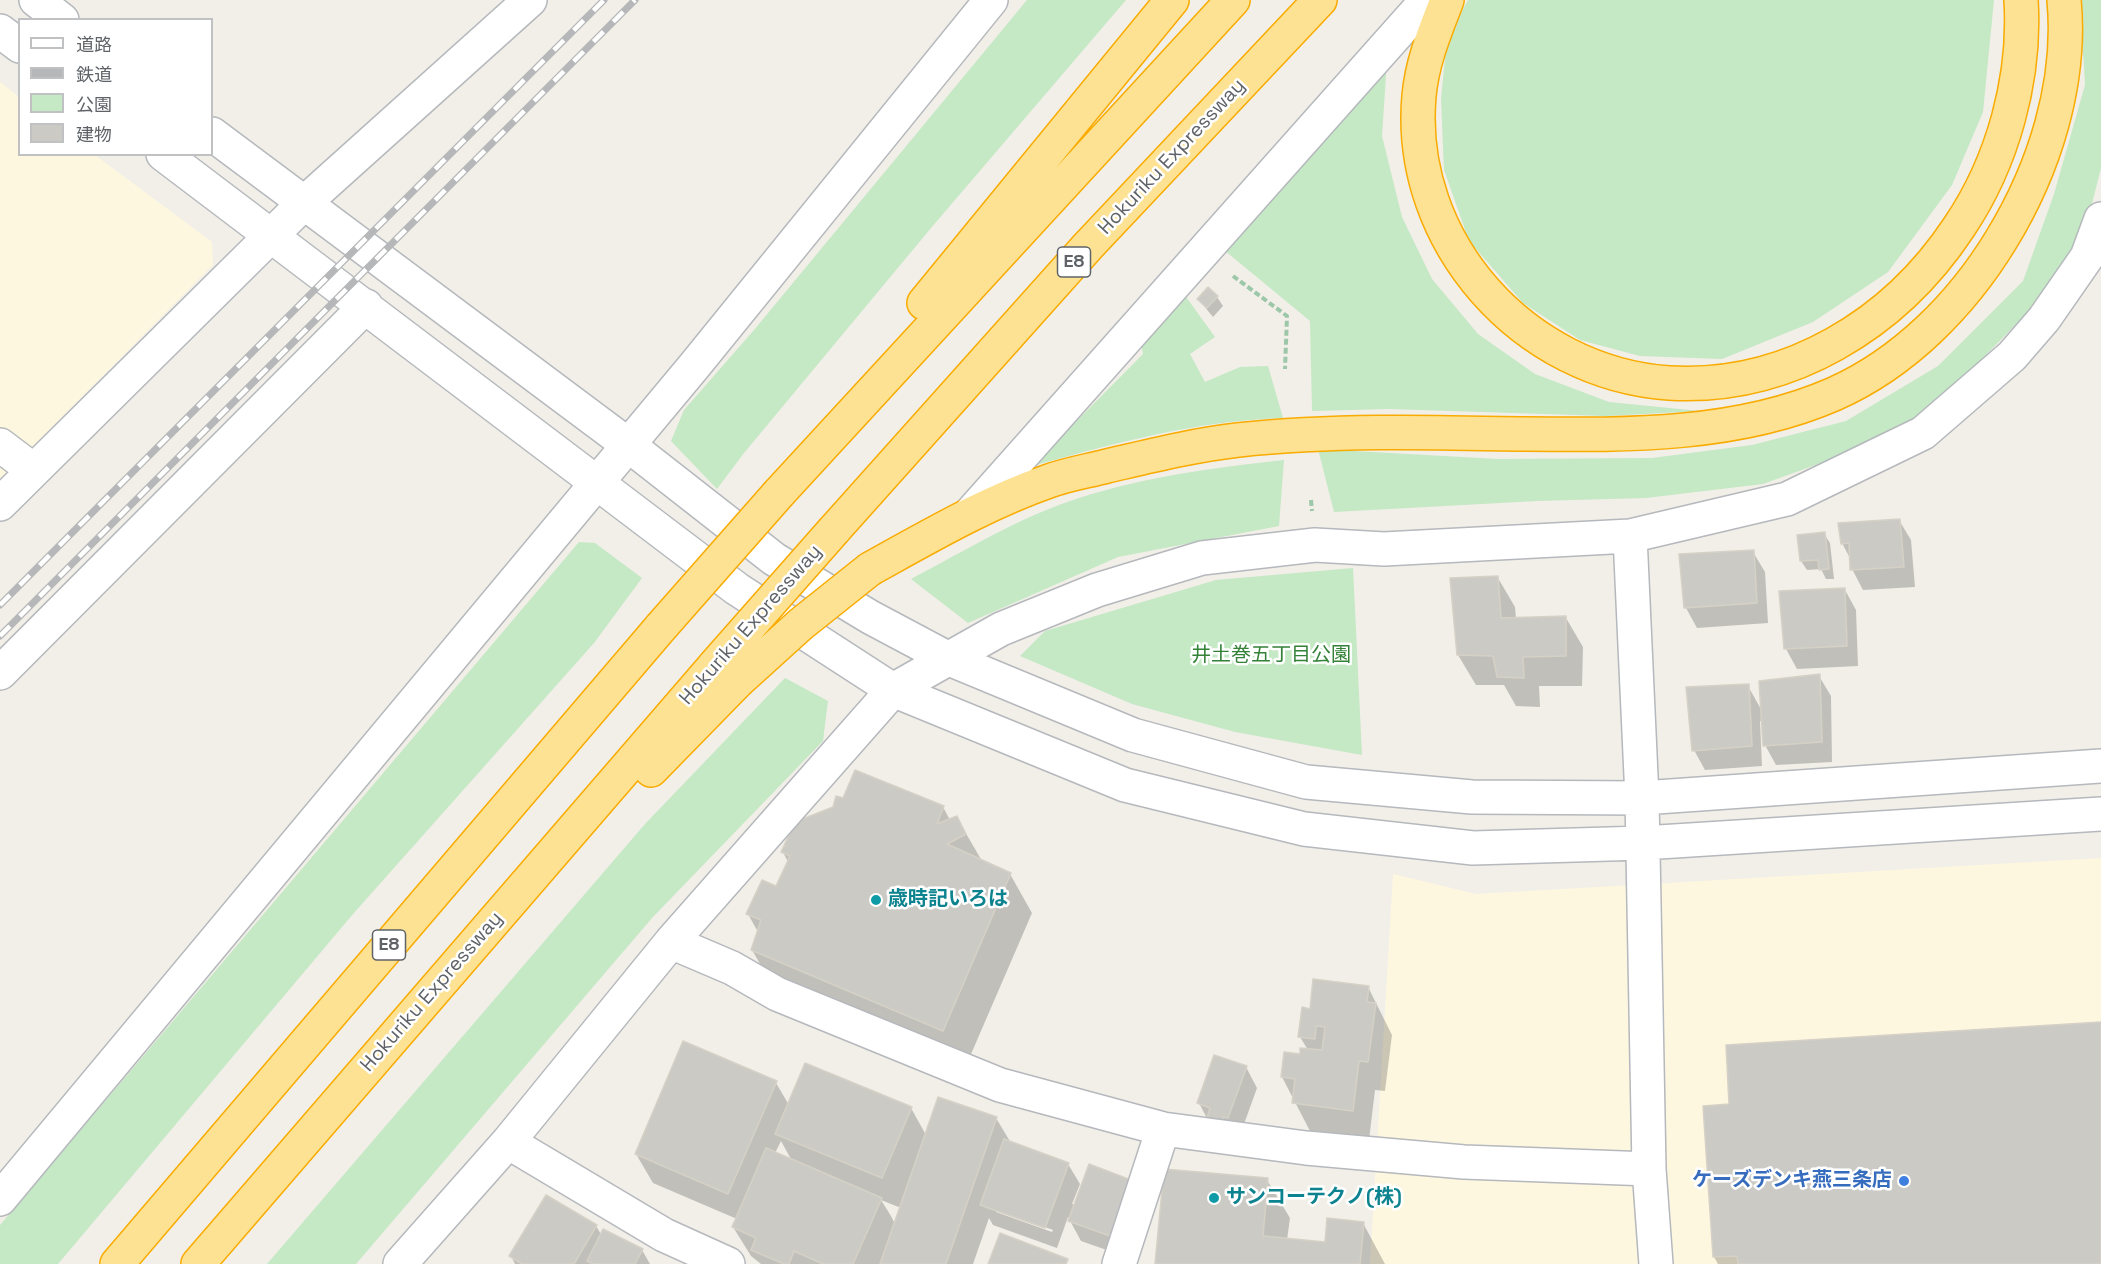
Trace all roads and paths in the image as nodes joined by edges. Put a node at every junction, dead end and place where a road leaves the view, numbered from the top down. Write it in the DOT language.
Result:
graph roads {
  1 [pos="36,0"];
  2 [pos="530,0"];
  3 [pos="991,0"];
  4 [pos="1172,0"];
  5 [pos="1233,0"];
  6 [pos="1320,0"];
  7 [pos="1427,0"];
  8 [pos="1447,0"];
  9 [pos="2021,0"];
  10 [pos="2064,0"];
  11 [pos="59,18"];
  12 [pos="0,31"];
  13 [pos="18,44"];
  14 [pos="213,135"];
  15 [pos="166,156"];
  16 [pos="303,204"];
  17 [pos="2101,219"];
  18 [pos="271,236"];
  19 [pos="1233,276"];
  20 [pos="366,306"];
  21 [pos="1285,369"];
  22 [pos="627,444"];
  23 [pos="0,445"];
  24 [pos="33,470"];
  25 [pos="595,482"];
  26 [pos="775,490"];
  27 [pos="0,504"];
  28 [pos="970,514"];
  29 [pos="1630,536"];
  30 [pos="947,658"];
  31 [pos="0,673"];
  32 [pos="727,673"];
  33 [pos="893,690"];
  34 [pos="2101,766"];
  35 [pos="1642,798"];
  36 [pos="2101,814"];
  37 [pos="1643,843"];
  38 [pos="672,942"];
  39 [pos="1163,1129"];
  40 [pos="508,1142"];
  41 [pos="1649,1169"];
  42 [pos="0,1199"];
  43 [pos="117,1264"];
  44 [pos="198,1264"];
  45 [pos="212,1264"];
  46 [pos="400,1264"];
  47 [pos="728,1264"];
  48 [pos="1119,1264"];
  49 [pos="1656,1264"];
  1 -- 11 [label="street"];
  2 -- 16 [label="street"];
  3 -- 22 [label="street"];
  4 -- 26 [label="highway"];
  5 -- 26 [label="highway, E8"];
  6 -- 32 [label="highway, Hokuriku Expressway / E8, bridge"];
  7 -- 28 [label="street"];
  8 -- 9 [label="highway"];
  10 -- 28 [label="highway"];
  12 -- 13 [label="street"];
  14 -- 16 [label="street"];
  15 -- 18 [label="street"];
  16 -- 18 [label="street"];
  16 -- 22 [label="street"];
  17 -- 29 [label="street"];
  18 -- 20 [label="street"];
  18 -- 24 [label="street"];
  19 -- 21 [label="path"];
  20 -- 25 [label="street"];
  20 -- 31 [label="street"];
  22 -- 25 [label="street"];
  22 -- 30 [label="street"];
  23 -- 24 [label="street"];
  24 -- 27 [label="street"];
  25 -- 33 [label="street"];
  25 -- 42 [label="street"];
  26 -- 43 [label="highway, E8, bridge"];
  28 -- 32 [label="highway, bridge"];
  29 -- 30 [label="street"];
  29 -- 35 [label="street"];
  30 -- 33 [label="street"];
  30 -- 35 [label="street"];
  32 -- 44 [label="highway, Hokuriku Expressway / E8"];
  32 -- 45 [label="highway"];
  33 -- 37 [label="street"];
  33 -- 38 [label="street"];
  34 -- 35 [label="street"];
  35 -- 37 [label="street"];
  36 -- 37 [label="street"];
  37 -- 41 [label="street"];
  38 -- 39 [label="street"];
  38 -- 40 [label="street"];
  39 -- 41 [label="street"];
  39 -- 48 [label="street"];
  40 -- 46 [label="street"];
  40 -- 47 [label="street"];
  41 -- 49 [label="street"];
}
